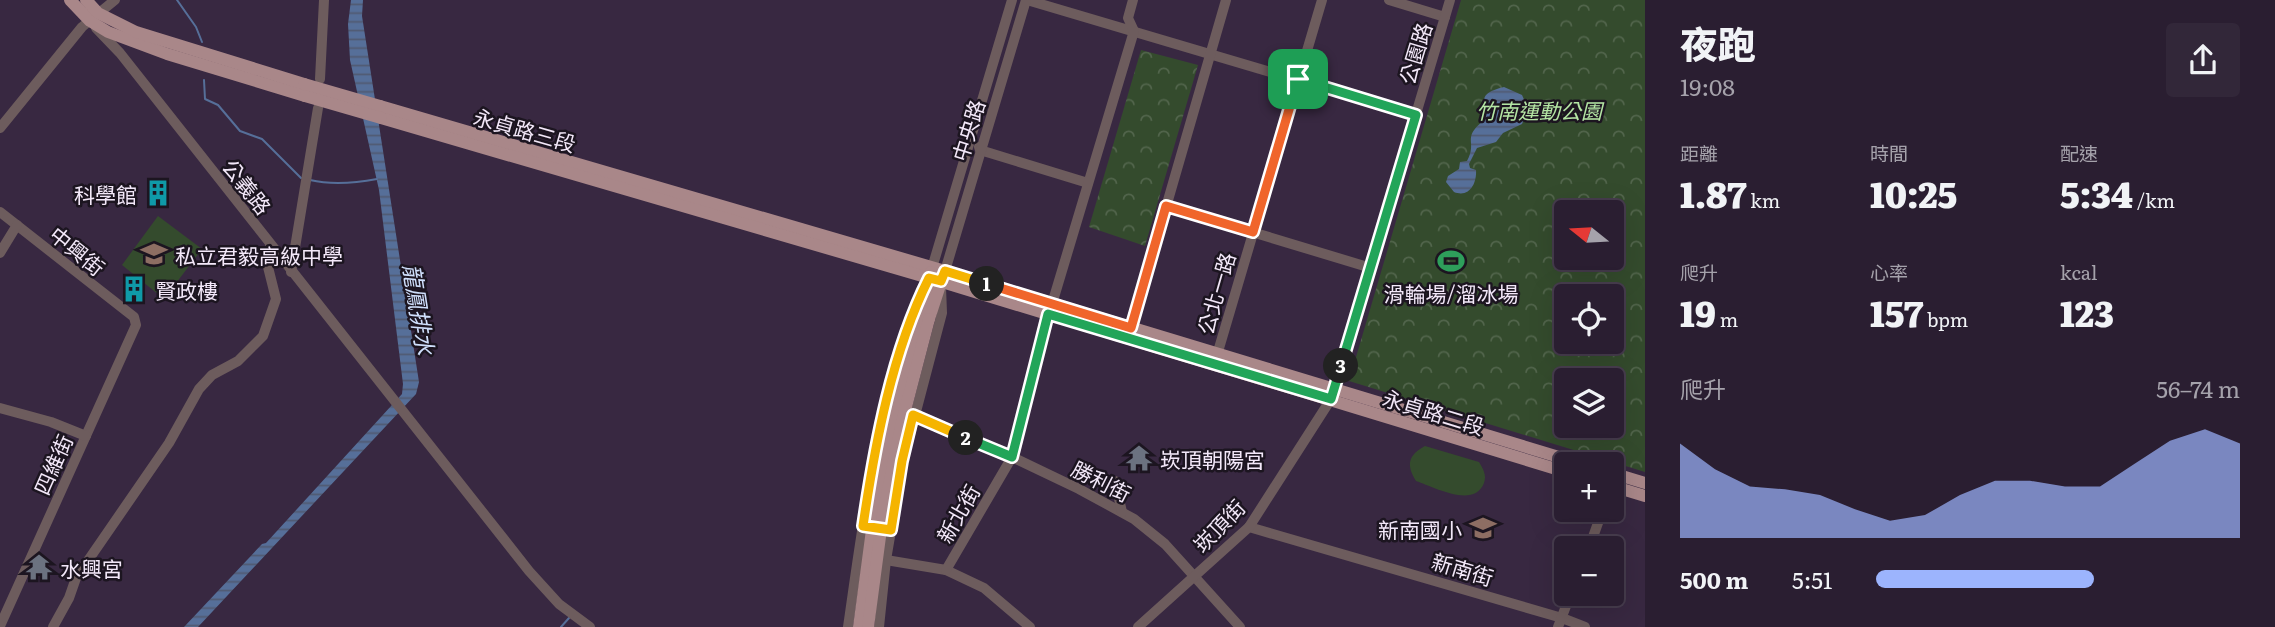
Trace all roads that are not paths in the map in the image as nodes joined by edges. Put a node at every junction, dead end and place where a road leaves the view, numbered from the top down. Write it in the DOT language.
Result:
graph roads {
  1 [pos="69,0"];
  2 [pos="86,0"];
  3 [pos="324,0"];
  4 [pos="1012,0"];
  5 [pos="1027,0"];
  6 [pos="1133,0"];
  7 [pos="1226,0"];
  8 [pos="1322,0"];
  9 [pos="1389,0"];
  10 [pos="1450,0"];
  11 [pos="113,2"];
  12 [pos="94,17"];
  13 [pos="1445,17"];
  14 [pos="1133,31"];
  15 [pos="1210,53"];
  16 [pos="320,79"];
  17 [pos="1298,79"];
  18 [pos="318,108"];
  19 [pos="1416,115"];
  20 [pos="0,128"];
  21 [pos="974,128"];
  22 [pos="980,150"];
  23 [pos="1088,183"];
  24 [pos="1166,206"];
  25 [pos="0,212"];
  26 [pos="17,225"];
  27 [pos="1253,232"];
  28 [pos="271,246"];
  29 [pos="0,253"];
  30 [pos="1370,268"];
  31 [pos="291,272"];
  32 [pos="937,274"];
  33 [pos="1050,309"];
  34 [pos="134,317"];
  35 [pos="925,318"];
  36 [pos="1131,328"];
  37 [pos="1171,346"];
  38 [pos="1217,355"];
  39 [pos="1333,394"];
  40 [pos="0,408"];
  41 [pos="913,415"];
  42 [pos="86,436"];
  43 [pos="1554,456"];
  44 [pos="1012,457"];
  45 [pos="1554,468"];
  46 [pos="1115,481"];
  47 [pos="1624,482"];
  48 [pos="1645,483"];
  49 [pos="1624,486"];
  50 [pos="1645,496"];
  51 [pos="1122,512"];
  52 [pos="863,524"];
  53 [pos="892,527"];
  54 [pos="1249,527"];
  55 [pos="886,560"];
  56 [pos="946,570"];
  57 [pos="1195,576"];
  58 [pos="1560,622"];
  59 [pos="0,626"];
  60 [pos="53,627"];
  61 [pos="590,627"];
  62 [pos="848,627"];
  63 [pos="859,627"];
  64 [pos="868,627"];
  65 [pos="879,627"];
  66 [pos="1030,627"];
  67 [pos="1138,627"];
  68 [pos="1240,627"];
  69 [pos="1585,627"];
  1 -- 12 [label="main road, 公義路"];
  2 -- 12 [label="main road, 公義路"];
  3 -- 16 [label="street"];
  4 -- 21 [label="street, 中央路"];
  5 -- 14 [label="street"];
  5 -- 22 [label="street, 中央路"];
  6 -- 14 [label="street, 新北街"];
  7 -- 15 [label="street"];
  8 -- 17 [label="street, 公北一路"];
  9 -- 13 [label="street"];
  10 -- 13 [label="street, 公園路"];
  11 -- 12 [label="street"];
  12 -- 20 [label="street"];
  12 -- 28 [label="street, 公義路"];
  12 -- 32 [label="main road, 永貞路三段, bridge"];
  13 -- 19 [label="street, 公園路"];
  14 -- 15 [label="street"];
  14 -- 23 [label="street, 新北街"];
  15 -- 17 [label="street"];
  15 -- 24 [label="street"];
  17 -- 19 [label="street"];
  17 -- 27 [label="street, 公北一路"];
  18 -- 31 [label="street"];
  19 -- 30 [label="street, 公園路"];
  21 -- 22 [label="street"];
  21 -- 32 [label="street, 中央路"];
  22 -- 23 [label="street"];
  22 -- 32 [label="street, 中央路"];
  23 -- 33 [label="street, 新北街"];
  24 -- 27 [label="street"];
  24 -- 36 [label="street"];
  25 -- 26 [label="street, 中興街"];
  26 -- 29 [label="street"];
  26 -- 34 [label="street, 中興街"];
  27 -- 30 [label="street"];
  27 -- 38 [label="street, 公北一路"];
  28 -- 31 [label="street, 公義路"];
  28 -- 60 [label="street"];
  30 -- 39 [label="street, 公園路"];
  31 -- 61 [label="street, 公義路"];
  32 -- 33 [label="main road, 永貞路二段"];
  32 -- 35 [label="main road"];
  32 -- 41 [label="street"];
  32 -- 52 [label="street"];
  33 -- 36 [label="main road, 永貞路二段"];
  33 -- 37 [label="main road, 永貞路二段"];
  33 -- 44 [label="street, 新北街"];
  34 -- 42 [label="street, 四維街"];
  35 -- 63 [label="main road, bridge"];
  35 -- 64 [label="main road, bridge"];
  36 -- 37 [label="main road, 永貞路二段"];
  37 -- 38 [label="main road, 永貞路二段"];
  37 -- 39 [label="main road, 永貞路二段"];
  38 -- 39 [label="main road, 永貞路二段"];
  39 -- 43 [label="main road, 永貞路二段"];
  39 -- 45 [label="main road, 永貞路二段"];
  39 -- 54 [label="street, 崁頂街"];
  40 -- 42 [label="street"];
  41 -- 44 [label="street, 勝利街"];
  41 -- 53 [label="street"];
  42 -- 59 [label="street, 四維街"];
  44 -- 51 [label="street, 勝利街"];
  44 -- 56 [label="street, 新北街"];
  46 -- 51 [label="street"];
  47 -- 48 [label="main road"];
  49 -- 50 [label="main road"];
  51 -- 57 [label="street, 勝利街"];
  52 -- 53 [label="street"];
  52 -- 62 [label="street"];
  53 -- 55 [label="street"];
  54 -- 57 [label="street, 崁頂街"];
  54 -- 58 [label="street, 新南街"];
  55 -- 56 [label="street"];
  55 -- 65 [label="street"];
  56 -- 66 [label="street"];
  57 -- 67 [label="street, 崁頂街"];
  57 -- 68 [label="street, 勝利街"];
  58 -- 69 [label="street, 新南街"];
}
